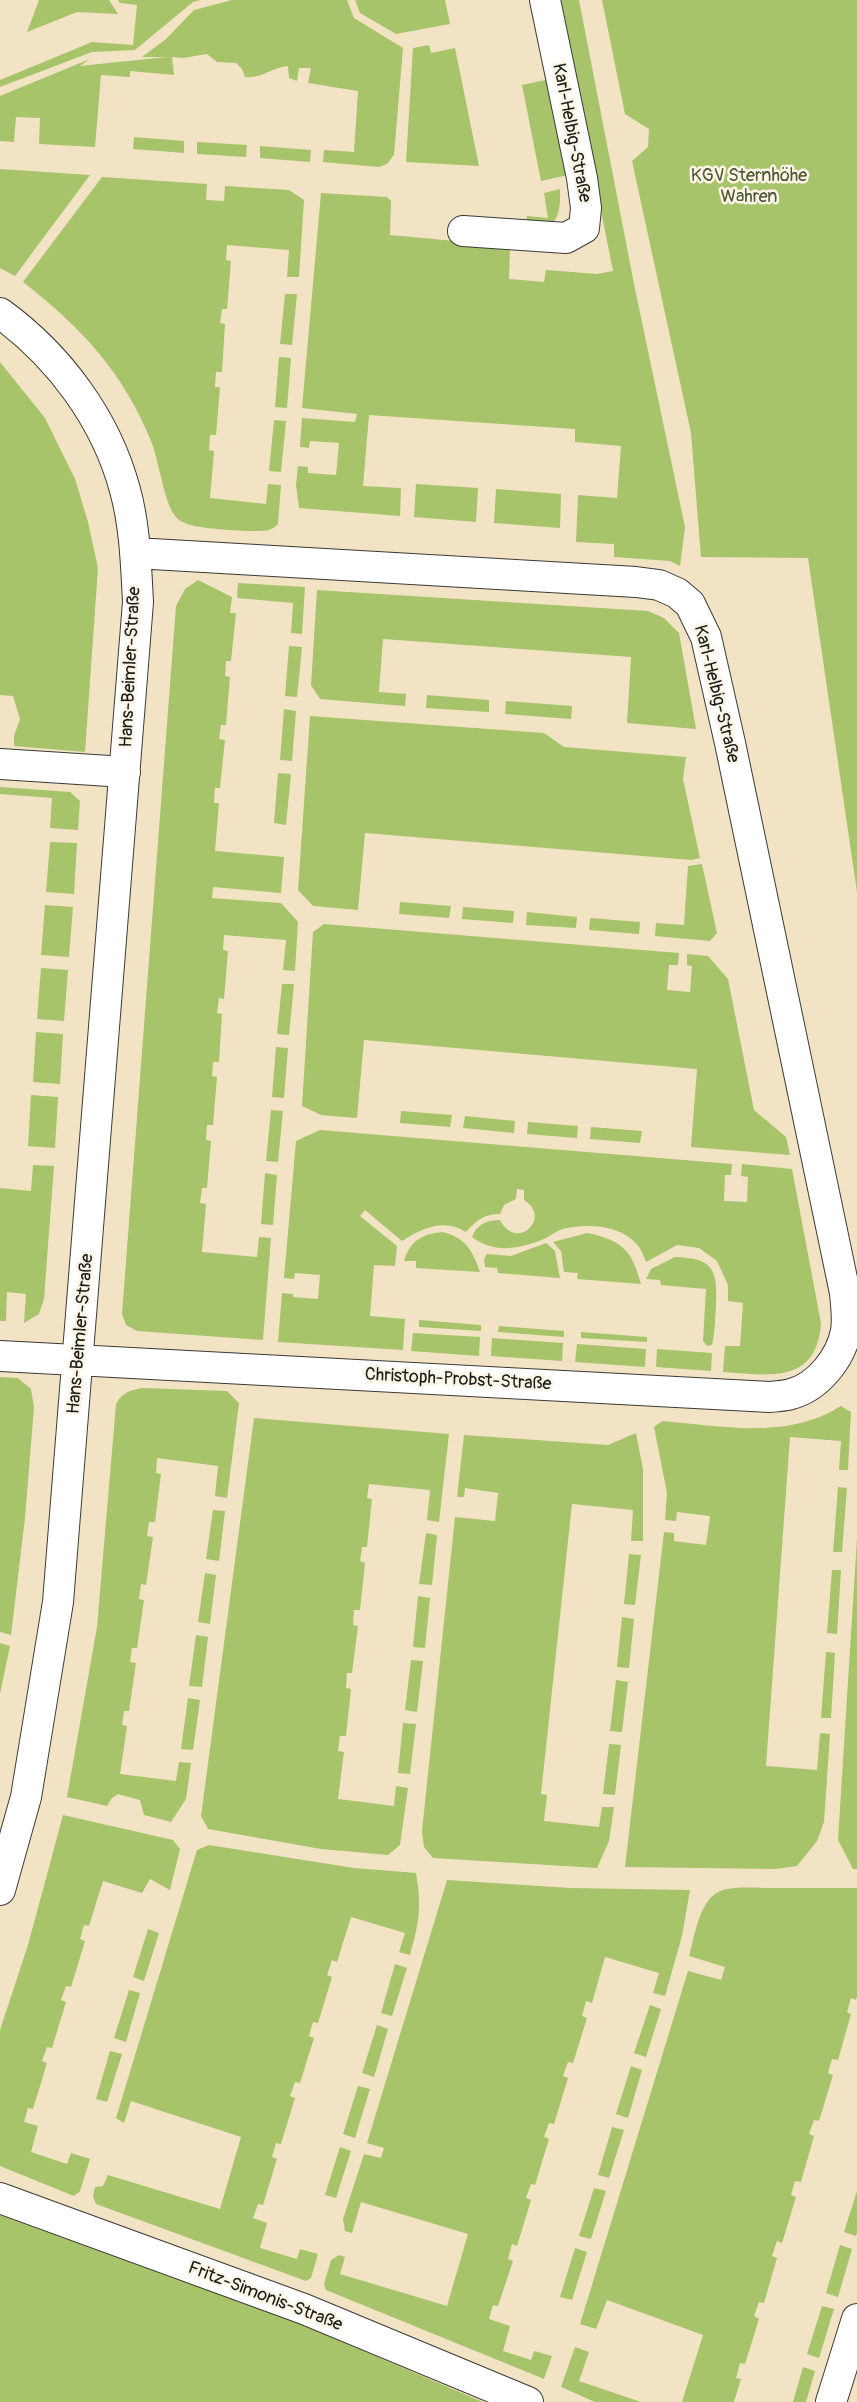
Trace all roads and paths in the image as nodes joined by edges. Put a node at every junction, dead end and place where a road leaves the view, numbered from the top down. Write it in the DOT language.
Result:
graph roads {
  1 [pos="545,0"];
  2 [pos="463,231"];
  3 [pos="0,313"];
  4 [pos="135,553"];
  5 [pos="0,764"];
  6 [pos="125,772"];
  7 [pos="845,1293"];
  8 [pos="0,1356"];
  9 [pos="79,1361"];
  10 [pos="0,1890"];
  11 [pos="0,2198"];
  12 [pos="857,2319"];
  13 [pos="528,2402"];
  14 [pos="831,2402"];
  1 -- 2 [label="street, Karl-Helbig-Straße"];
  3 -- 4 [label="street, Hans-Beimler-Straße"];
  4 -- 6 [label="street, Hans-Beimler-Straße"];
  4 -- 7 [label="street, Karl-Helbig-Straße"];
  5 -- 6 [label="street, Hans-Beimler-Straße"];
  6 -- 9 [label="street, Hans-Beimler-Straße"];
  7 -- 9 [label="street, Christoph-Probst-Straße"];
  8 -- 9 [label="street, Christoph-Probst-Straße"];
  9 -- 10 [label="street, Hans-Beimler-Straße"];
  11 -- 13 [label="street, Fritz-Simonis-Straße"];
  12 -- 14 [label="street"];
}
